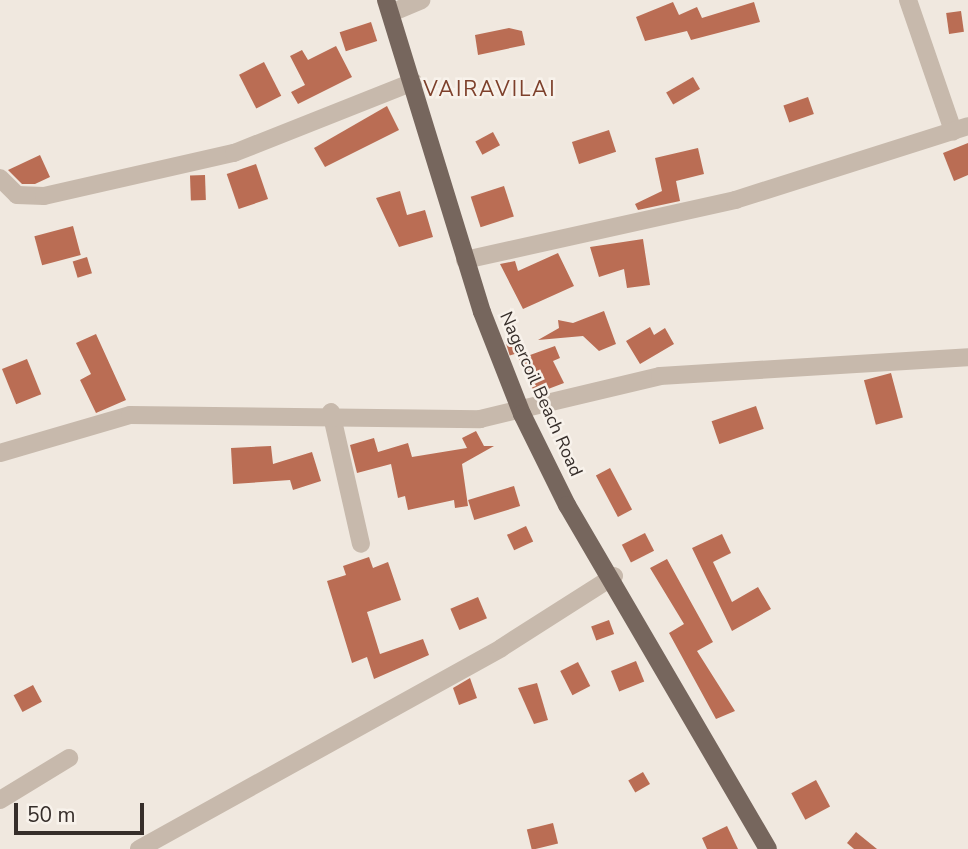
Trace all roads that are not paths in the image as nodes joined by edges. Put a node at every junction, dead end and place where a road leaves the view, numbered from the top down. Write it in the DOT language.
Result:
graph roads {
  1 [pos="421,0"];
  2 [pos="908,0"];
  3 [pos="388,6"];
  4 [pos="413,82"];
  5 [pos="960,129"];
  6 [pos="0,178"];
  7 [pos="466,260"];
  8 [pos="968,357"];
  9 [pos="331,412"];
  10 [pos="522,414"];
  11 [pos="0,453"];
  12 [pos="360,544"];
  13 [pos="614,576"];
  14 [pos="69,758"];
  15 [pos="0,800"];
  16 [pos="139,849"];
  17 [pos="768,849"];
  1 -- 3 [label="street"];
  2 -- 5 [label="street"];
  3 -- 4 [label="main road, Nagercoil Beach Road"];
  4 -- 6 [label="street"];
  4 -- 7 [label="main road, Nagercoil Beach Road"];
  5 -- 7 [label="street"];
  7 -- 10 [label="main road, Nagercoil Beach Road"];
  8 -- 10 [label="street"];
  9 -- 10 [label="street"];
  9 -- 11 [label="street"];
  9 -- 12 [label="street"];
  10 -- 13 [label="main road, Nagercoil Beach Road"];
  13 -- 16 [label="street"];
  13 -- 17 [label="main road, Nagercoil Beach Road"];
  14 -- 15 [label="street"];
}
